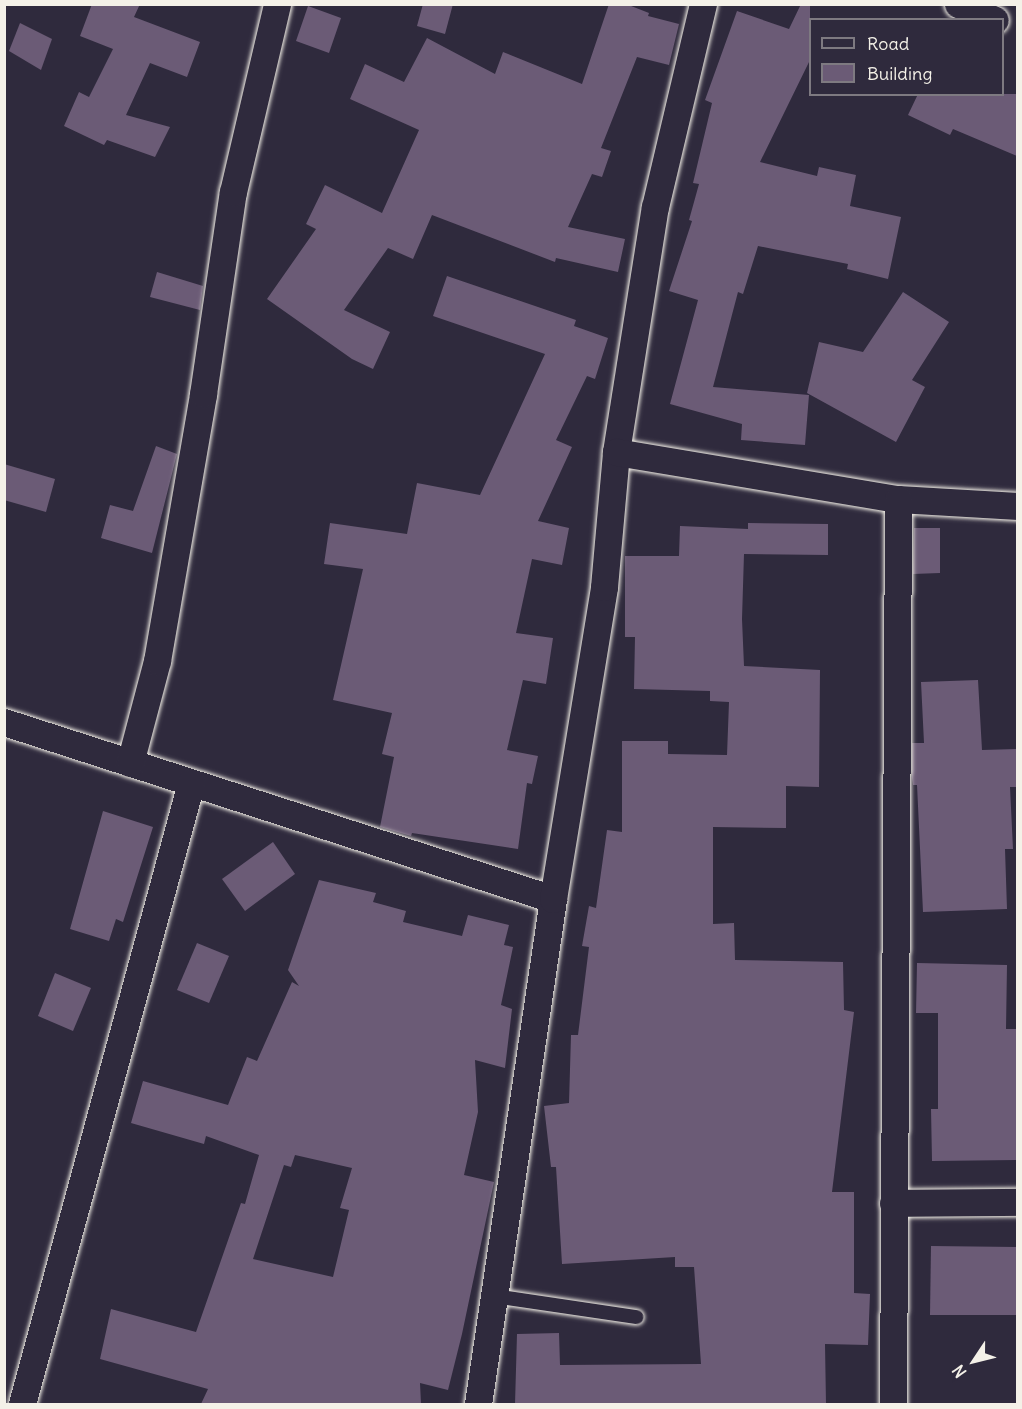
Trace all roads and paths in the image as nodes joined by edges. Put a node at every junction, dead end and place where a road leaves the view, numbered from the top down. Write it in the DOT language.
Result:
graph roads {
  1 [pos="278,4"];
  2 [pos="703,4"];
  3 [pos="958,4"];
  4 [pos="990,18"];
  5 [pos="616,452"];
  6 [pos="898,499"];
  7 [pos="1017,506"];
  8 [pos="4,722"];
  9 [pos="130,763"];
  10 [pos="191,783"];
  11 [pos="553,899"];
  12 [pos="1017,1202"];
  13 [pos="892,1203"];
  14 [pos="494,1296"];
  15 [pos="636,1317"];
  16 [pos="22,1404"];
  17 [pos="478,1404"];
  18 [pos="893,1404"];
  1 -- 9 [label="street"];
  2 -- 5 [label="street"];
  3 -- 4 [label="street"];
  5 -- 6 [label="street"];
  5 -- 11 [label="street"];
  6 -- 7 [label="street"];
  6 -- 13 [label="street"];
  8 -- 9 [label="street"];
  9 -- 10 [label="street"];
  10 -- 11 [label="street"];
  10 -- 16 [label="street"];
  11 -- 14 [label="street"];
  12 -- 13 [label="street"];
  13 -- 18 [label="street"];
  14 -- 15 [label="lane"];
  14 -- 17 [label="street"];
}
